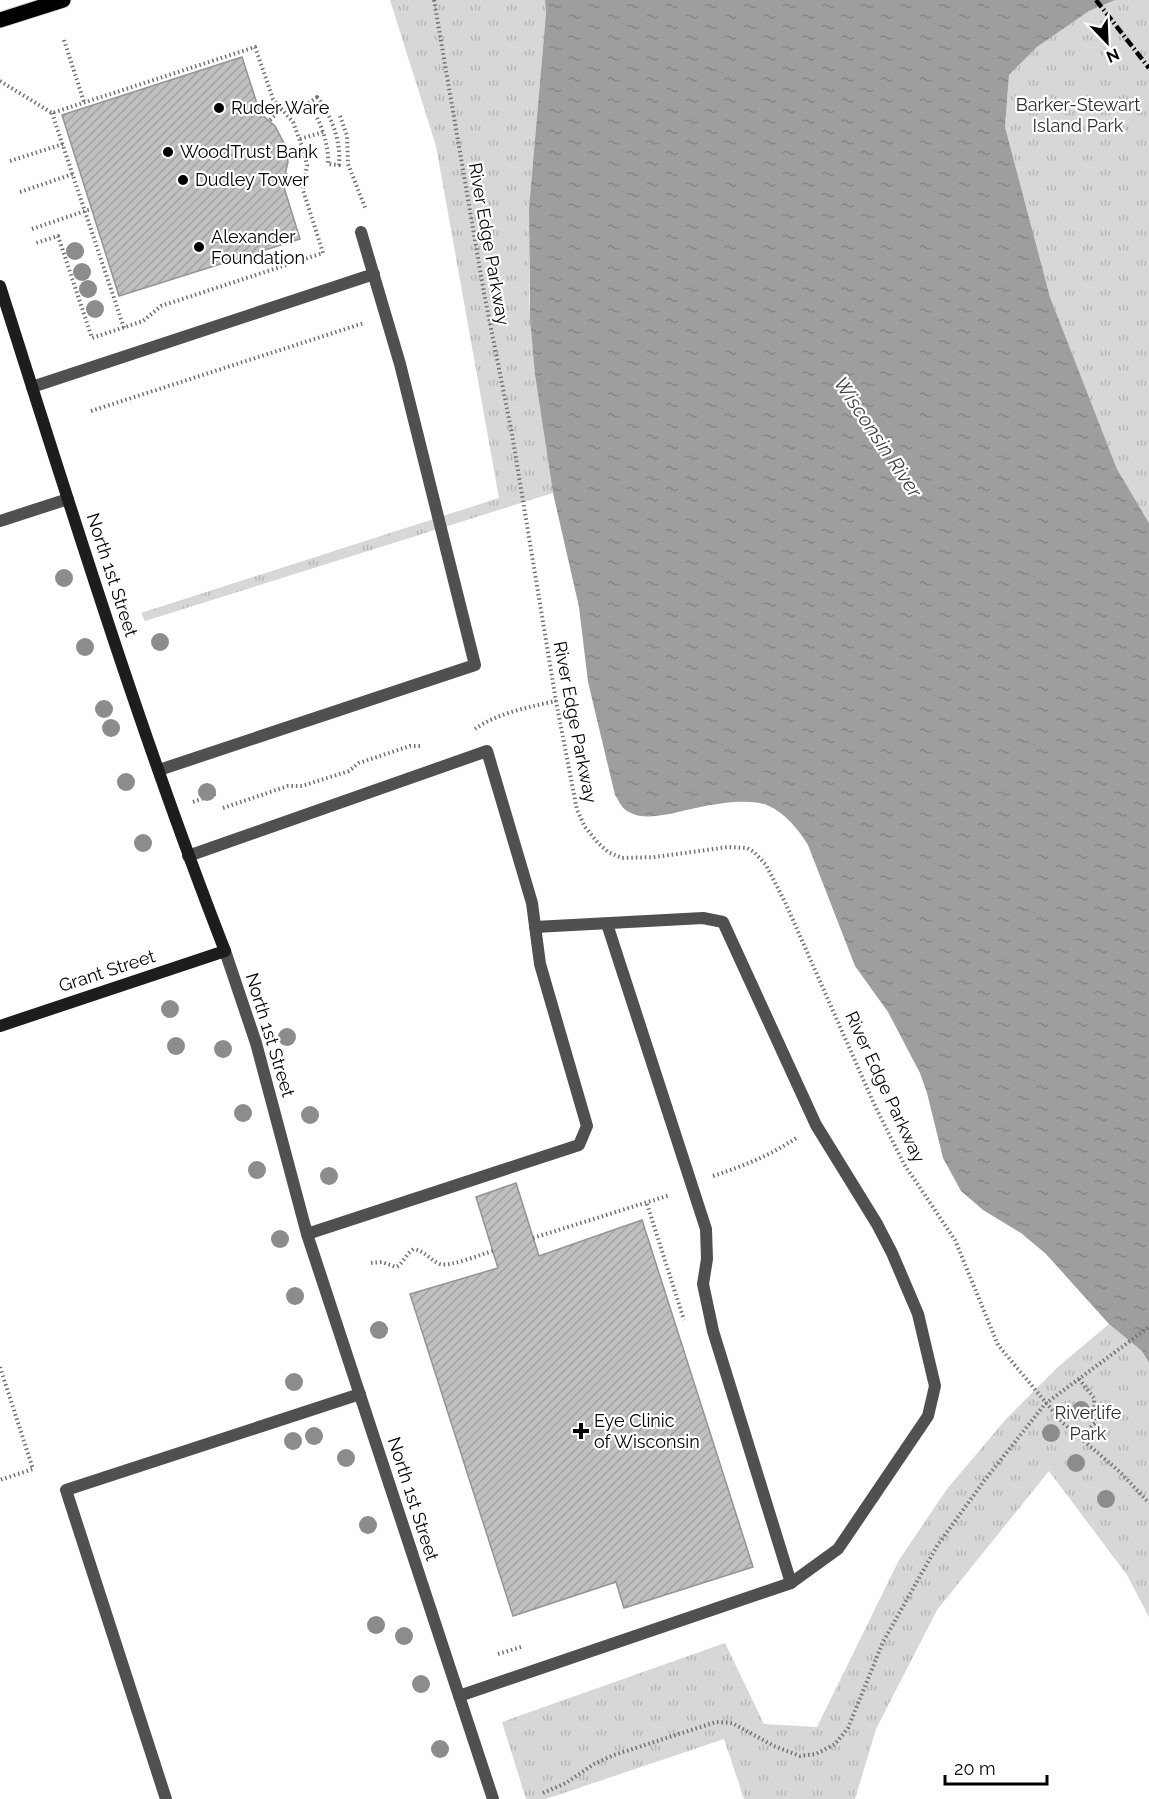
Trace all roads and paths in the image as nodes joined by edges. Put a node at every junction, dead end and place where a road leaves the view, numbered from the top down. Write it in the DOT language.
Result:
graph roads {
  1 [pos="63,0"];
  2 [pos="434,0"];
  3 [pos="0,20"];
  4 [pos="64,40"];
  5 [pos="0,81"];
  6 [pos="84,102"];
  7 [pos="282,108"];
  8 [pos="52,113"];
  9 [pos="340,116"];
  10 [pos="270,120"];
  11 [pos="344,125"];
  12 [pos="335,128"];
  13 [pos="323,132"];
  14 [pos="300,139"];
  15 [pos="63,144"];
  16 [pos="10,161"];
  17 [pos="73,174"];
  18 [pos="286,175"];
  19 [pos="306,181"];
  20 [pos="20,192"];
  21 [pos="92,209"];
  22 [pos="367,211"];
  23 [pos="85,212"];
  24 [pos="32,229"];
  25 [pos="361,232"];
  26 [pos="36,243"];
  27 [pos="374,274"];
  28 [pos="0,286"];
  29 [pos="365,323"];
  30 [pos="124,328"];
  31 [pos="32,387"];
  32 [pos="91,411"];
  33 [pos="68,499"];
  34 [pos="0,522"];
  35 [pos="556,701"];
  36 [pos="473,730"];
  37 [pos="431,744"];
  38 [pos="159,771"];
  39 [pos="223,808"];
  40 [pos="188,856"];
  41 [pos="607,924"];
  42 [pos="535,927"];
  43 [pos="225,951"];
  44 [pos="0,1026"];
  45 [pos="799,1137"];
  46 [pos="712,1177"];
  47 [pos="680,1192"];
  48 [pos="647,1204"];
  49 [pos="307,1234"];
  50 [pos="533,1238"];
  51 [pos="493,1251"];
  52 [pos="371,1263"];
  53 [pos="686,1326"];
  54 [pos="1149,1328"];
  55 [pos="0,1367"];
  56 [pos="1079,1379"];
  57 [pos="360,1394"];
  58 [pos="1045,1404"];
  59 [pos="1079,1439"];
  60 [pos="0,1480"];
  61 [pos="1149,1503"];
  62 [pos="791,1583"];
  63 [pos="532,1644"];
  64 [pos="498,1654"];
  65 [pos="459,1696"];
  66 [pos="543,1793"];
  67 [pos="166,1799"];
  68 [pos="493,1799"];
  1 -- 3 [label="main road"];
  2 -- 35 [label="path, River Edge Parkway"];
  4 -- 6 [label="path"];
  5 -- 8 [label="path"];
  6 -- 7 [label="path"];
  6 -- 8 [label="path"];
  7 -- 10 [label="path"];
  7 -- 14 [label="path"];
  8 -- 15 [label="path"];
  9 -- 11 [label="path"];
  11 -- 12 [label="path"];
  11 -- 22 [label="path"];
  12 -- 13 [label="path"];
  12 -- 13 [label="path"];
  13 -- 14 [label="path"];
  14 -- 19 [label="path"];
  15 -- 16 [label="path"];
  15 -- 17 [label="path"];
  17 -- 20 [label="path"];
  17 -- 23 [label="path"];
  18 -- 19 [label="path"];
  19 -- 30 [label="path"];
  21 -- 23 [label="path"];
  23 -- 24 [label="path"];
  23 -- 30 [label="path"];
  25 -- 27 [label="street"];
  26 -- 30 [label="path"];
  27 -- 31 [label="street"];
  27 -- 38 [label="street"];
  28 -- 31 [label="street, North 1st Street"];
  29 -- 32 [label="path"];
  31 -- 33 [label="street, North 1st Street"];
  33 -- 34 [label="street"];
  33 -- 38 [label="street, North 1st Street"];
  35 -- 36 [label="path"];
  35 -- 58 [label="path, River Edge Parkway"];
  37 -- 39 [label="path"];
  38 -- 40 [label="street, North 1st Street"];
  40 -- 42 [label="street"];
  40 -- 43 [label="street, North 1st Street"];
  41 -- 42 [label="street"];
  41 -- 62 [label="street"];
  41 -- 62 [label="street"];
  42 -- 49 [label="street"];
  43 -- 44 [label="street, Grant Street"];
  43 -- 49 [label="street, North 1st Street"];
  45 -- 46 [label="path"];
  47 -- 48 [label="path"];
  48 -- 50 [label="path"];
  48 -- 53 [label="path"];
  49 -- 57 [label="street, North 1st Street"];
  51 -- 52 [label="path"];
  54 -- 56 [label="path"];
  55 -- 60 [label="path"];
  56 -- 58 [label="path"];
  56 -- 59 [label="path"];
  57 -- 65 [label="street, North 1st Street"];
  57 -- 67 [label="street"];
  58 -- 59 [label="path, River Edge Parkway"];
  58 -- 66 [label="path"];
  59 -- 61 [label="path, River Edge Parkway"];
  62 -- 65 [label="street"];
  63 -- 64 [label="path"];
  65 -- 68 [label="street, North 1st Street"];
}
